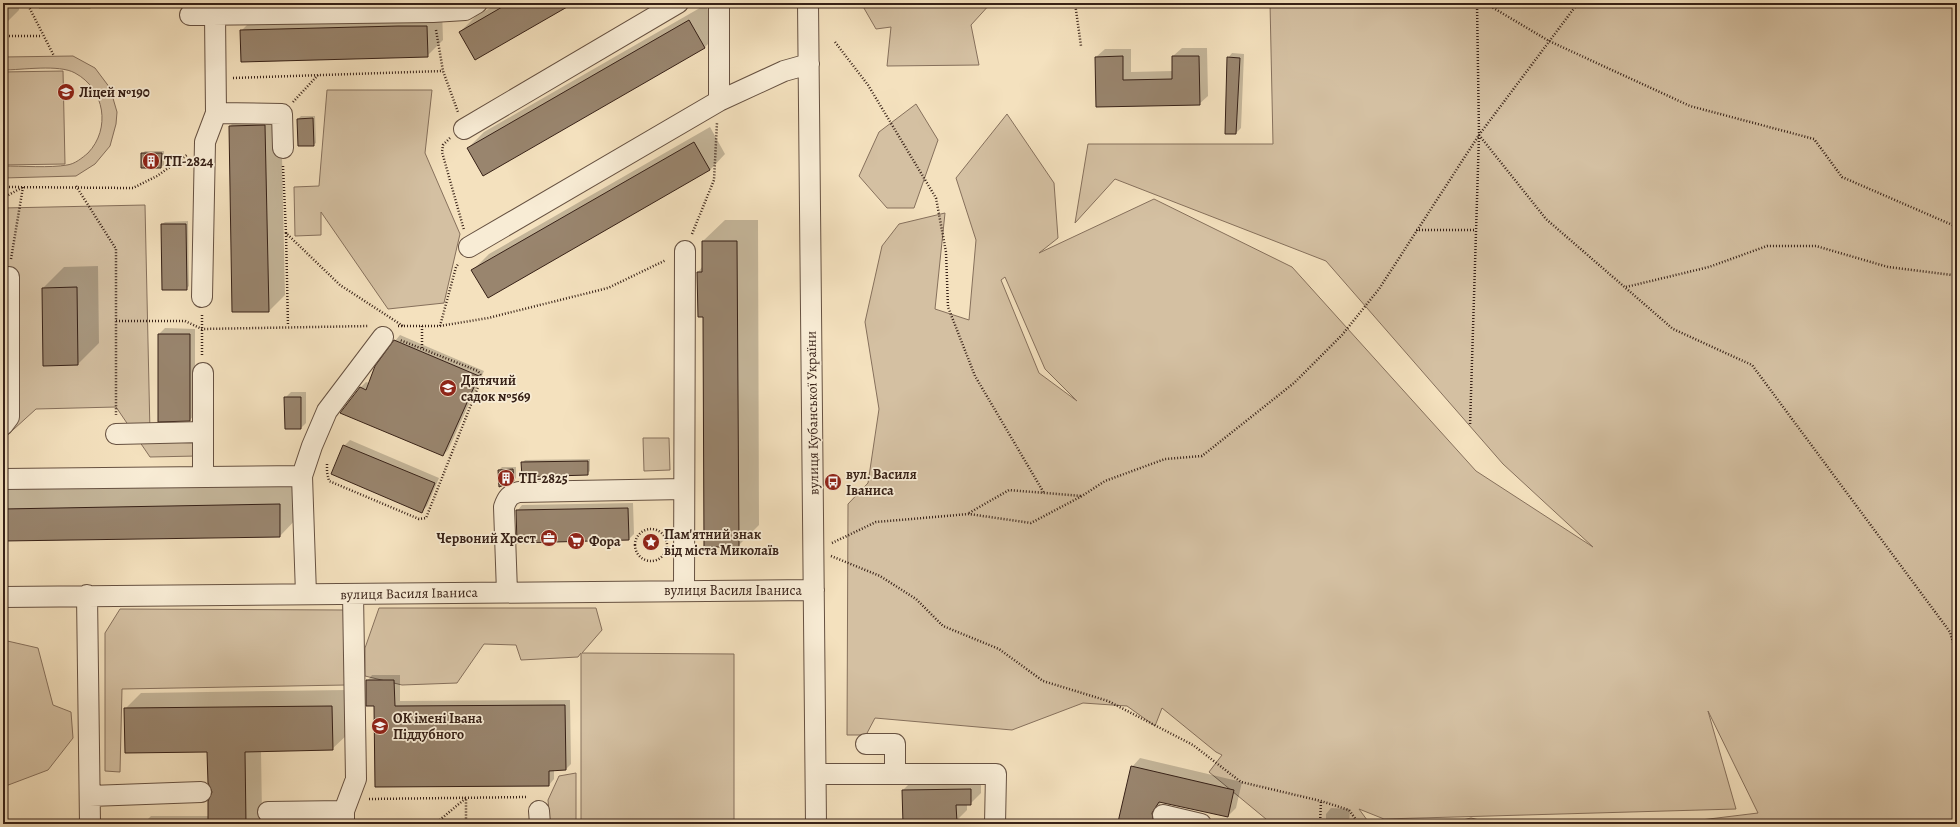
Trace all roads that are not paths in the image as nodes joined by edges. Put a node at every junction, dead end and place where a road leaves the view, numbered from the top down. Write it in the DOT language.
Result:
graph roads {
  1 [pos="678,3"];
  2 [pos="720,3"];
  3 [pos="808,3"];
  4 [pos="470,5"];
  5 [pos="190,15"];
  6 [pos="215,15"];
  7 [pos="808,64"];
  8 [pos="719,101"];
  9 [pos="216,112"];
  10 [pos="464,129"];
  11 [pos="283,148"];
  12 [pos="469,248"];
  13 [pos="685,251"];
  14 [pos="8,277"];
  15 [pos="202,297"];
  16 [pos="384,330"];
  17 [pos="203,373"];
  18 [pos="3,425"];
  19 [pos="203,432"];
  20 [pos="116,434"];
  21 [pos="302,476"];
  22 [pos="203,477"];
  23 [pos="3,479"];
  24 [pos="684,489"];
  25 [pos="684,590"];
  26 [pos="814,590"];
  27 [pos="507,592"];
  28 [pos="306,594"];
  29 [pos="353,594"];
  30 [pos="87,595"];
  31 [pos="3,597"];
  32 [pos="866,744"];
  33 [pos="816,774"];
  34 [pos="895,774"];
  35 [pos="201,792"];
  36 [pos="90,796"];
  37 [pos="345,811"];
  38 [pos="268,812"];
  39 [pos="1163,815"];
  40 [pos="90,824"];
  41 [pos="816,824"];
  42 [pos="995,824"];
  43 [pos="1201,824"];
  1 -- 10 [label="street"];
  2 -- 8 [label="street"];
  3 -- 7 [label="street, вулиця Кубанської України"];
  4 -- 6 [label="street"];
  5 -- 6 [label="street"];
  6 -- 9 [label="street"];
  7 -- 8 [label="street"];
  7 -- 26 [label="street, вулиця Кубанської України"];
  8 -- 12 [label="street"];
  9 -- 11 [label="street"];
  9 -- 15 [label="street"];
  13 -- 24 [label="street"];
  14 -- 18 [label="street"];
  16 -- 21 [label="street"];
  17 -- 19 [label="street"];
  19 -- 20 [label="street"];
  19 -- 22 [label="street"];
  21 -- 22 [label="street"];
  21 -- 28 [label="street"];
  22 -- 23 [label="street"];
  24 -- 25 [label="street"];
  24 -- 27 [label="street"];
  25 -- 26 [label="street, вулиця Василя Іваниса"];
  25 -- 27 [label="street, вулиця Василя Іваниса"];
  26 -- 33 [label="street, вулиця Кубанської України"];
  27 -- 29 [label="street, вулиця Василя Іваниса"];
  28 -- 29 [label="street, вулиця Василя Іваниса"];
  28 -- 30 [label="street, вулиця Василя Іваниса"];
  29 -- 37 [label="street"];
  30 -- 31 [label="street, вулиця Василя Іваниса"];
  30 -- 36 [label="street"];
  32 -- 34 [label="street"];
  33 -- 34 [label="street"];
  33 -- 41 [label="street, вулиця Кубанської України"];
  34 -- 42 [label="street"];
  35 -- 36 [label="street"];
  36 -- 40 [label="street"];
  37 -- 38 [label="street"];
  39 -- 43 [label="street"];
}
